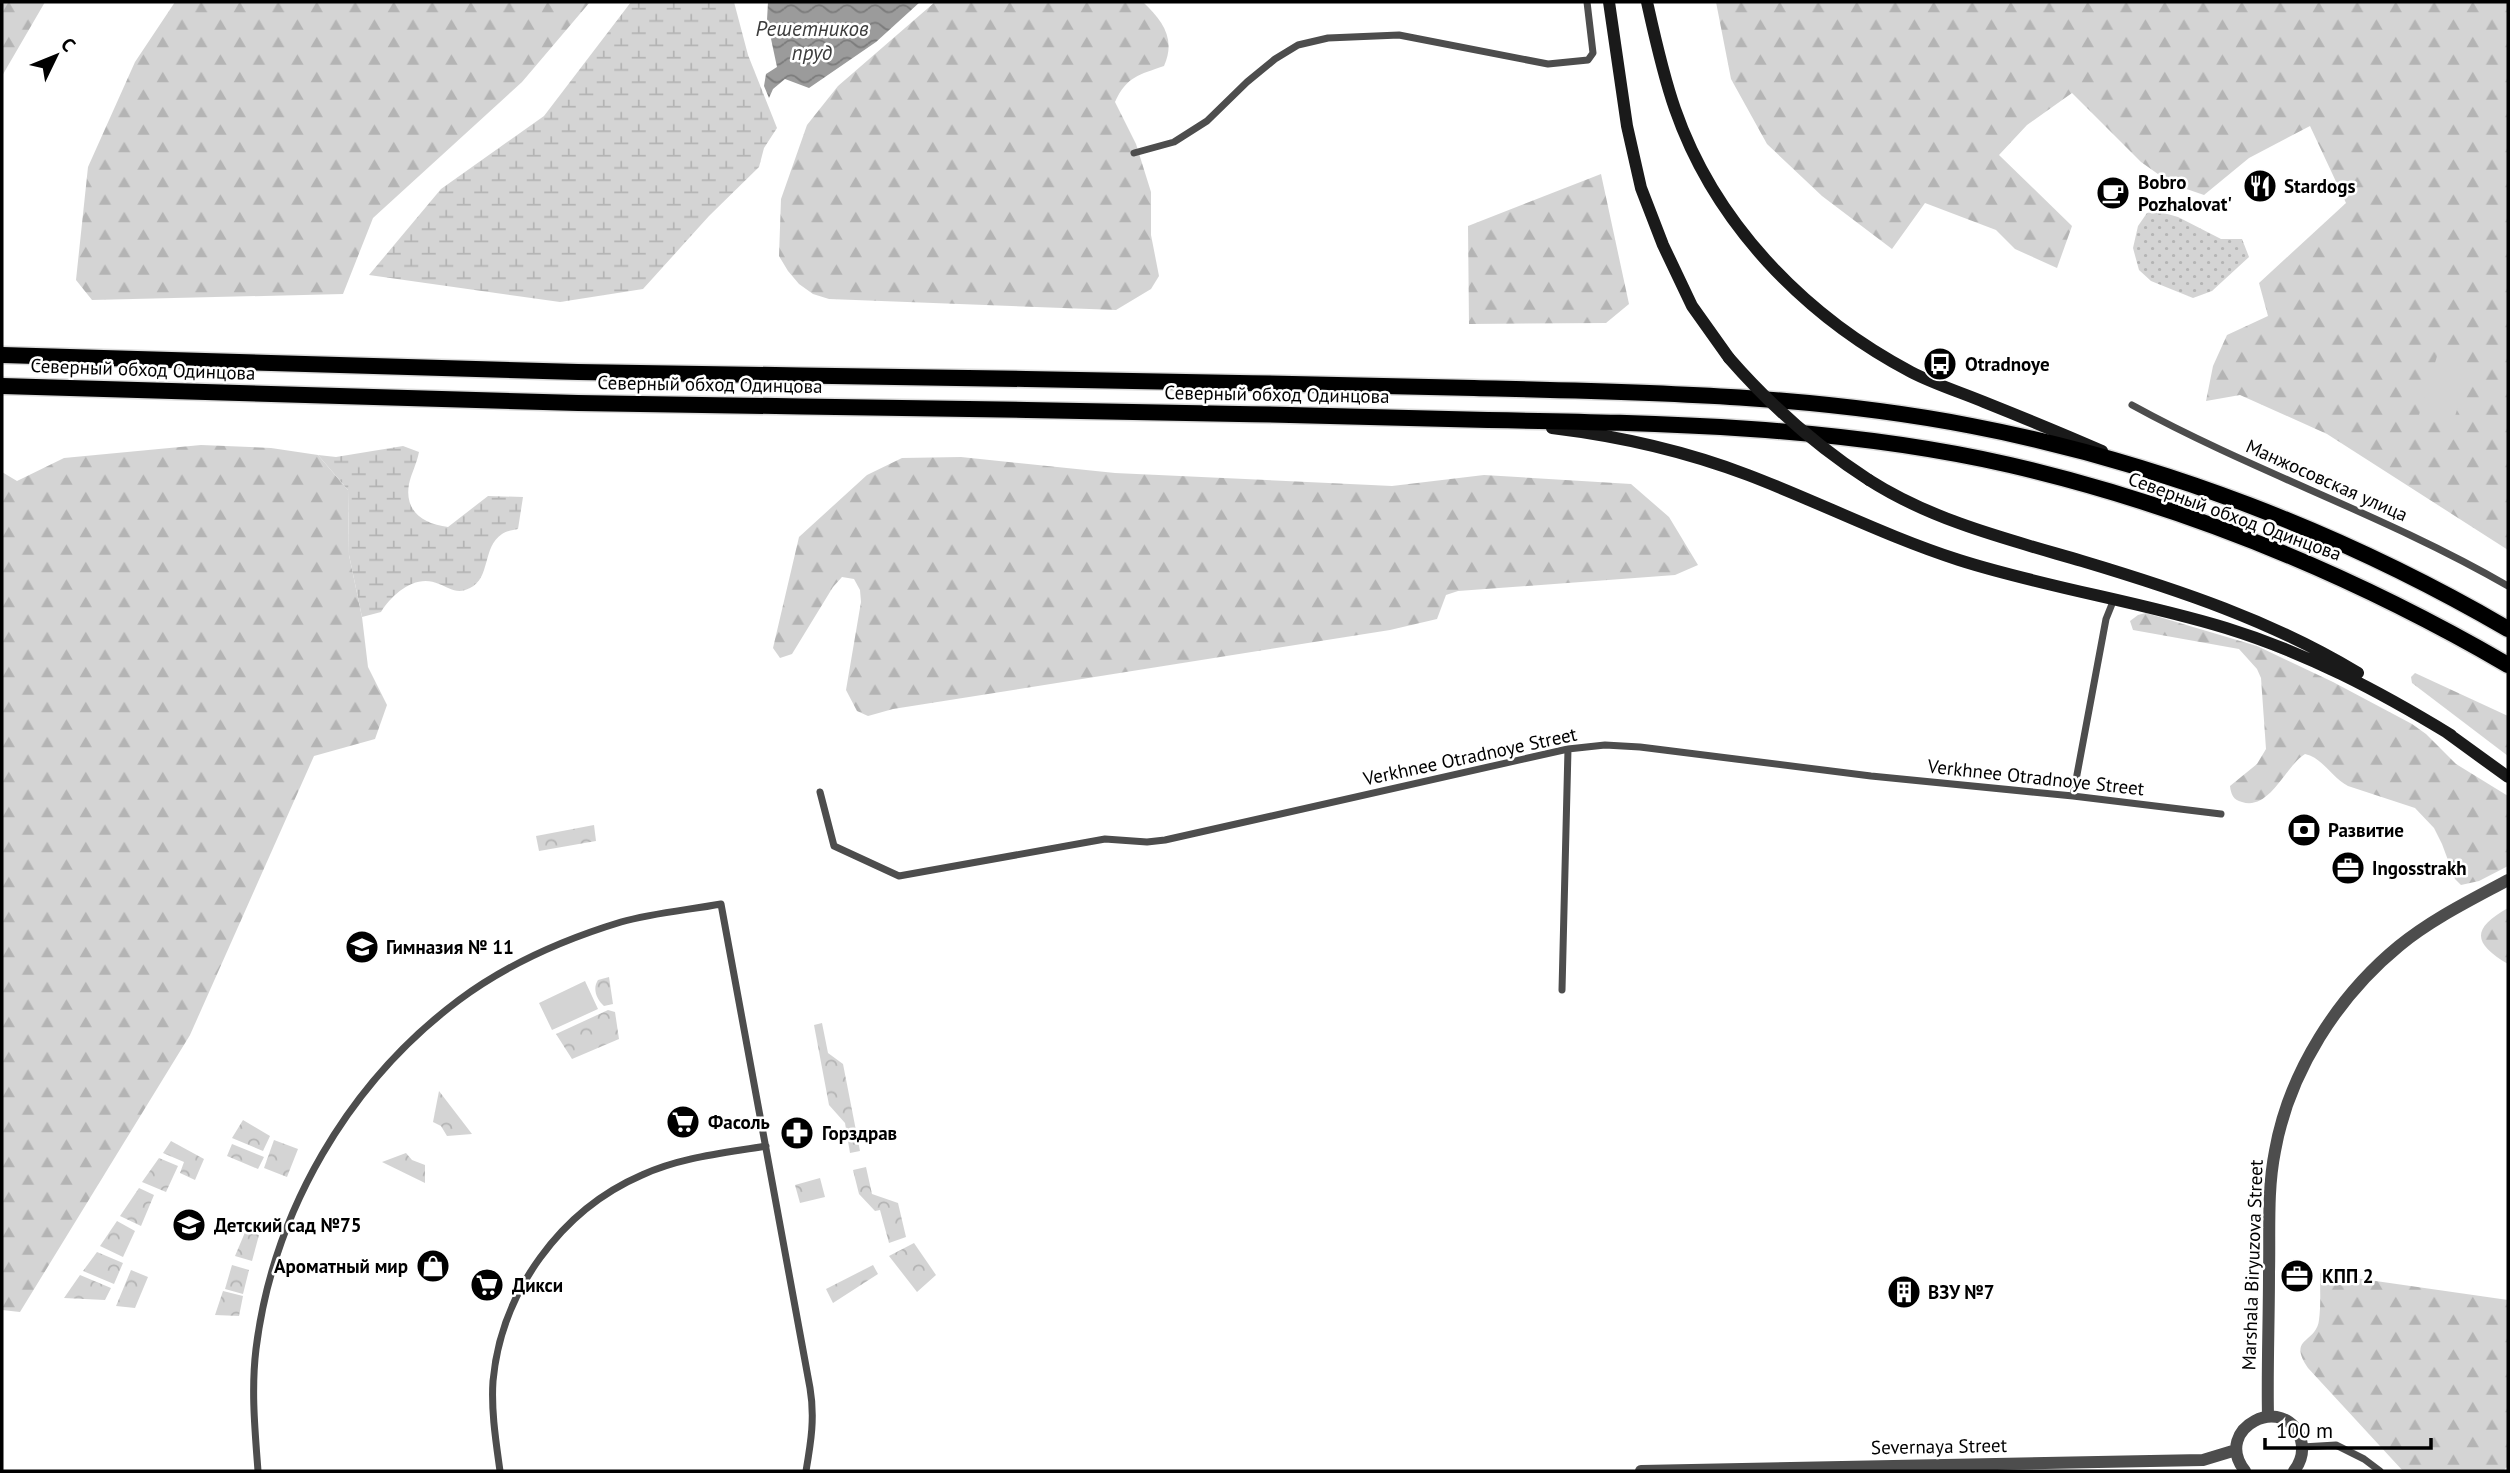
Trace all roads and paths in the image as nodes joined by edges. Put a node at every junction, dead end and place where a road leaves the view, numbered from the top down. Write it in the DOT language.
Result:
graph roads {
  1 [pos="1587,2"];
  2 [pos="1609,2"];
  3 [pos="1647,2"];
  4 [pos="1134,152"];
  5 [pos="2,355"];
  6 [pos="2,386"];
  7 [pos="2132,405"];
  8 [pos="1450,419"];
  9 [pos="2158,474"];
  10 [pos="2508,586"];
  11 [pos="2114,599"];
  12 [pos="2508,629"];
  13 [pos="2508,665"];
  14 [pos="2451,735"];
  15 [pos="1568,749"];
  16 [pos="2508,777"];
  17 [pos="820,792"];
  18 [pos="2073,796"];
  19 [pos="2221,814"];
  20 [pos="2508,880"];
  21 [pos="1562,990"];
  22 [pos="766,1146"];
  23 [pos="2268,1416"];
  24 [pos="2302,1447"];
  25 [pos="2236,1450"];
  26 [pos="258,1471"];
  27 [pos="500,1471"];
  28 [pos="806,1471"];
  29 [pos="1641,1471"];
  30 [pos="2245,1471"];
  31 [pos="2294,1471"];
  32 [pos="2380,1471"];
  1 -- 4 [label="street"];
  2 -- 14 [label="main road, bridge"];
  3 -- 9 [label="main road"];
  5 -- 9 [label="highway, Северный обход Одинцова"];
  6 -- 8 [label="highway, Северный обход Одинцова"];
  7 -- 10 [label="street, Манжосовская улица"];
  8 -- 11 [label="main road"];
  8 -- 13 [label="highway, Северный обход Одинцова"];
  9 -- 12 [label="highway, Северный обход Одинцова"];
  11 -- 14 [label="main road"];
  11 -- 18 [label="street"];
  14 -- 16 [label="main road"];
  15 -- 17 [label="street, Verkhnee Otradnoye Street"];
  15 -- 18 [label="street, Verkhnee Otradnoye Street"];
  15 -- 21 [label="street"];
  18 -- 19 [label="street, Verkhnee Otradnoye Street"];
  20 -- 23 [label="street, Marshala Biryuzova Street"];
  22 -- 26 [label="street"];
  22 -- 27 [label="street"];
  22 -- 28 [label="street"];
  23 -- 24 [label="street"];
  23 -- 25 [label="street"];
  24 -- 31 [label="street"];
  24 -- 32 [label="street"];
  25 -- 29 [label="street, Severnaya Street"];
  25 -- 30 [label="street"];
}
